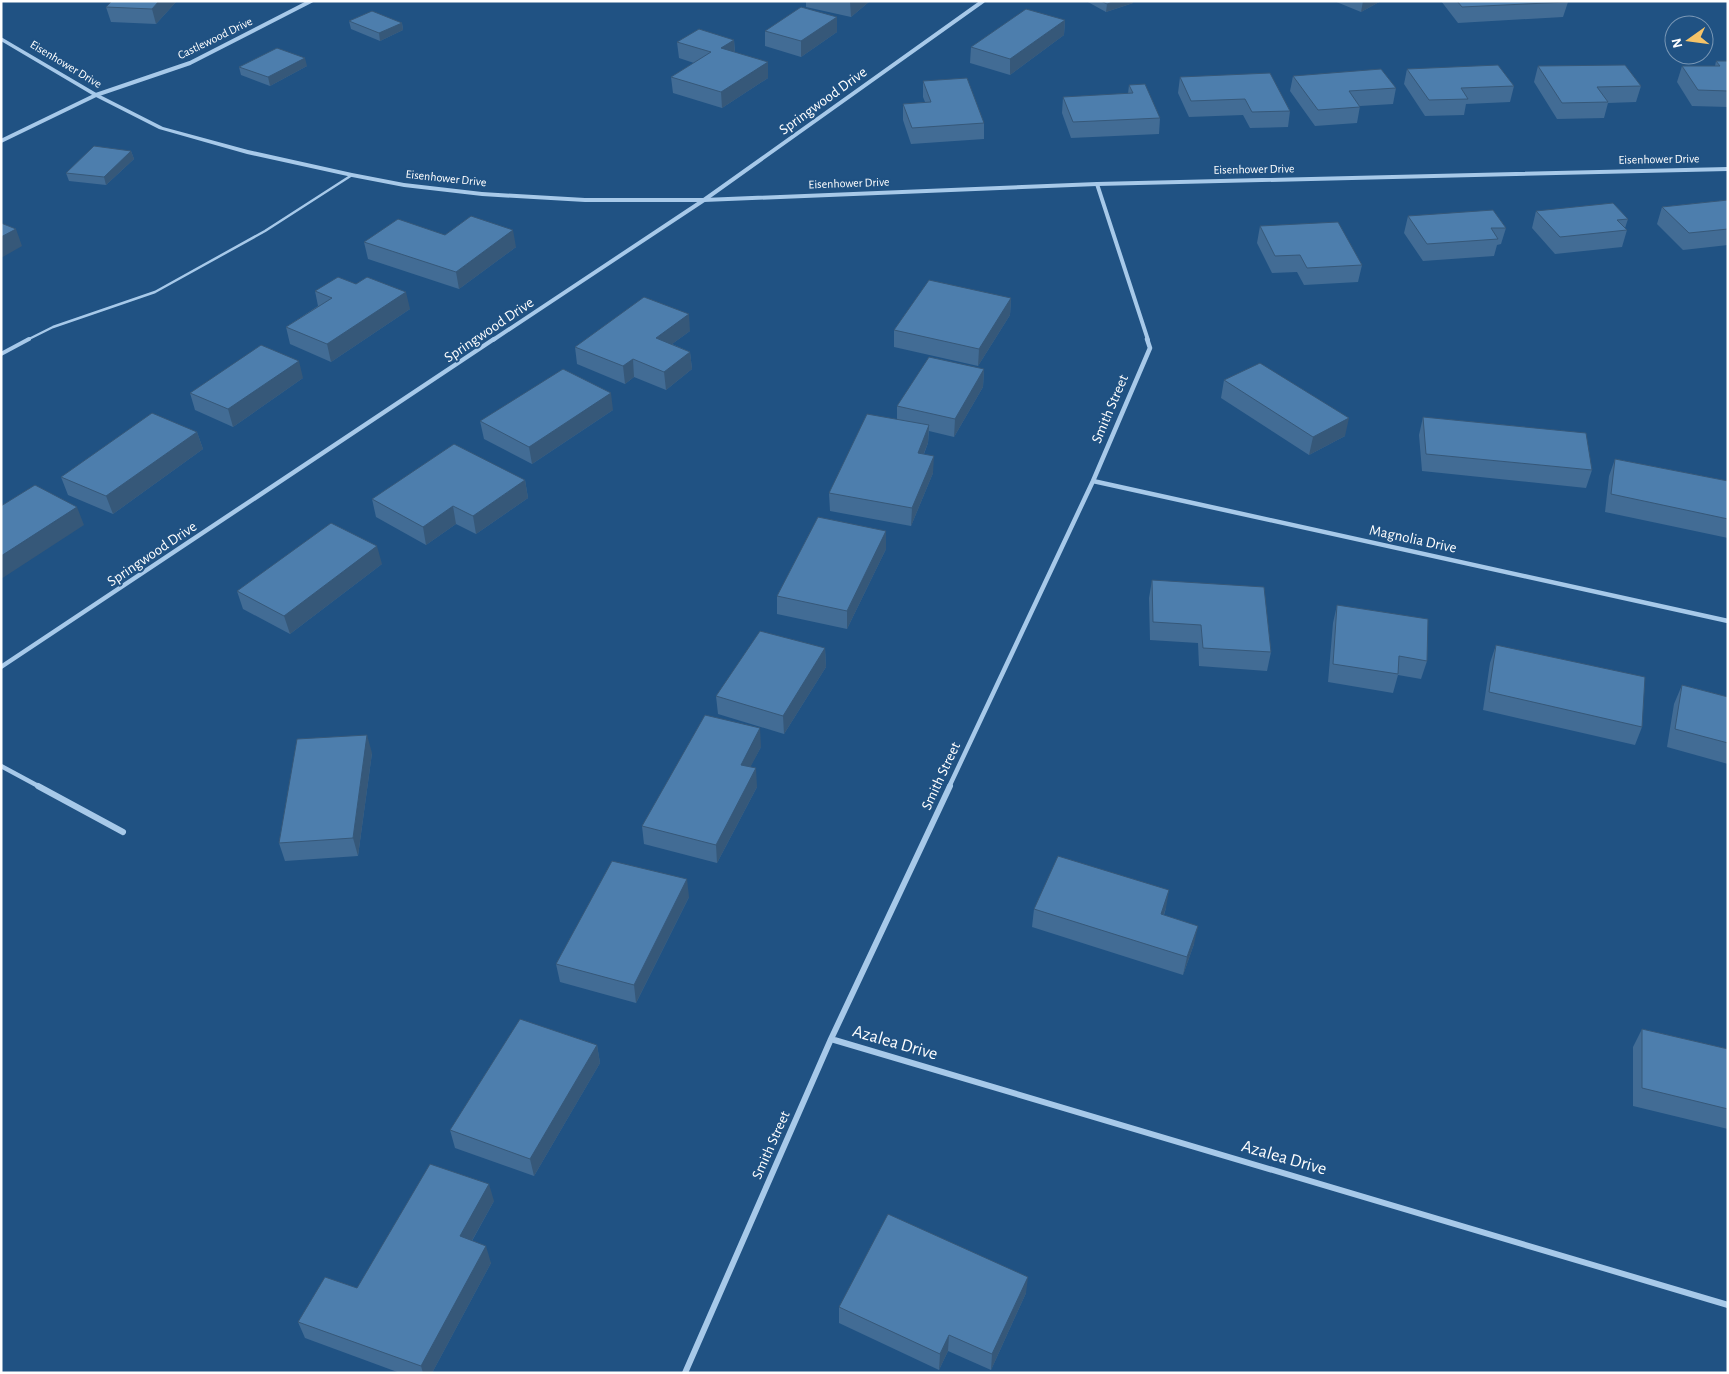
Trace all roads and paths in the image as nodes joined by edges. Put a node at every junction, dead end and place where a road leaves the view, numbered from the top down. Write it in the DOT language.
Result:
graph roads {
  1 [pos="311,1"];
  2 [pos="983,1"];
  3 [pos="1,39"];
  4 [pos="96,96"];
  5 [pos="1,141"];
  6 [pos="1728,169"];
  7 [pos="352,174"];
  8 [pos="1097,184"];
  9 [pos="704,200"];
  10 [pos="1,354"];
  11 [pos="1093,481"];
  12 [pos="1728,621"];
  13 [pos="1,667"];
  14 [pos="1,766"];
  15 [pos="123,832"];
  16 [pos="831,1039"];
  17 [pos="1728,1305"];
  18 [pos="685,1373"];
  1 -- 4 [label="street, Castlewood Drive"];
  2 -- 9 [label="street, Springwood Drive"];
  3 -- 4 [label="street, Eisenhower Drive"];
  4 -- 5 [label="street, Castlewood Drive"];
  4 -- 7 [label="street, Eisenhower Drive"];
  6 -- 8 [label="street, Eisenhower Drive"];
  7 -- 9 [label="street, Eisenhower Drive"];
  7 -- 10 [label="lane"];
  8 -- 9 [label="street, Eisenhower Drive"];
  8 -- 11 [label="street, Smith Street"];
  9 -- 13 [label="street, Springwood Drive"];
  11 -- 12 [label="street, Magnolia Drive"];
  11 -- 16 [label="street, Smith Street"];
  14 -- 15 [label="street"];
  16 -- 17 [label="street, Azalea Drive"];
  16 -- 18 [label="street, Smith Street"];
}
